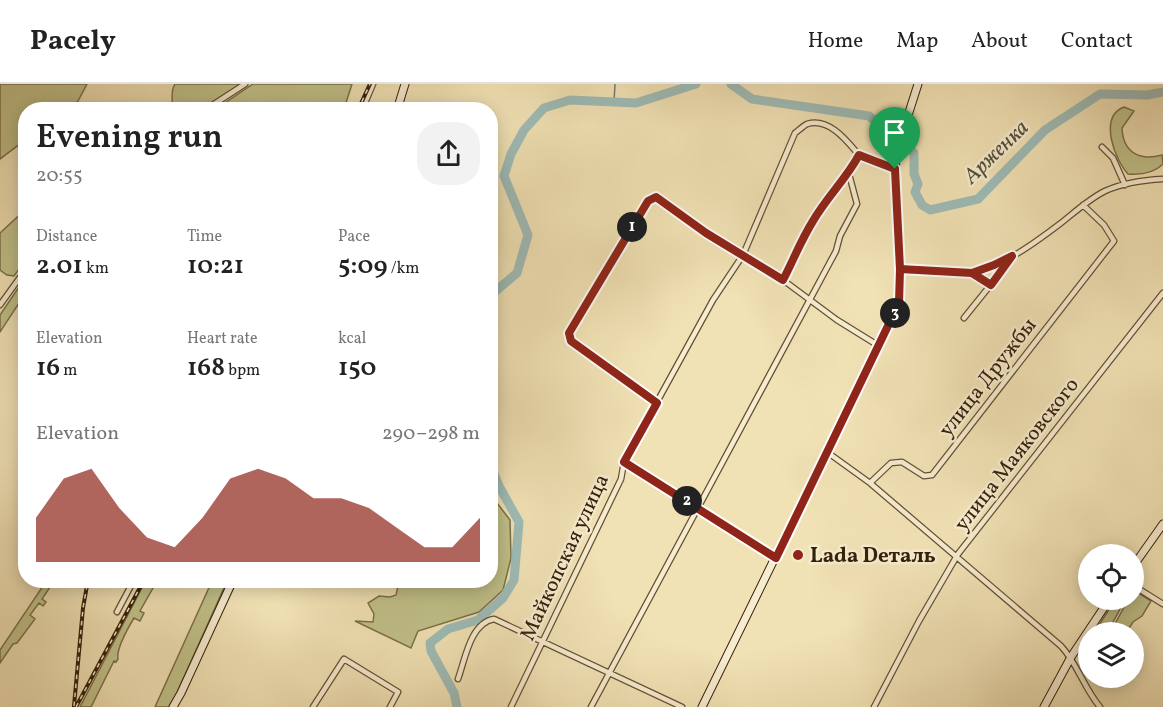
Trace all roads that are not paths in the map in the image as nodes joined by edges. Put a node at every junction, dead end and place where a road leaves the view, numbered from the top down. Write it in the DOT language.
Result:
graph roads {
  1 [pos="245,84"];
  2 [pos="373,84"];
  3 [pos="405,84"];
  4 [pos="918,84"];
  5 [pos="217,102"];
  6 [pos="365,102"];
  7 [pos="399,102"];
  8 [pos="1102,147"];
  9 [pos="859,155"];
  10 [pos="895,169"];
  11 [pos="849,174"];
  12 [pos="1163,179"];
  13 [pos="1125,185"];
  14 [pos="1083,205"];
  15 [pos="742,255"];
  16 [pos="1012,256"];
  17 [pos="900,269"];
  18 [pos="972,273"];
  19 [pos="18,280"];
  20 [pos="783,280"];
  21 [pos="991,285"];
  22 [pos="1163,293"];
  23 [pos="810,300"];
  24 [pos="0,305"];
  25 [pos="964,318"];
  26 [pos="879,346"];
  27 [pos="657,403"];
  28 [pos="827,452"];
  29 [pos="624,462"];
  30 [pos="870,483"];
  31 [pos="699,508"];
  32 [pos="1163,524"];
  33 [pos="1144,551"];
  34 [pos="957,556"];
  35 [pos="776,558"];
  36 [pos="130,588"];
  37 [pos="230,588"];
  38 [pos="1144,592"];
  39 [pos="1163,604"];
  40 [pos="1102,610"];
  41 [pos="117,612"];
  42 [pos="543,643"];
  43 [pos="1071,657"];
  44 [pos="610,673"];
  45 [pos="458,679"];
  46 [pos="173,707"];
  47 [pos="313,707"];
  48 [pos="390,707"];
  49 [pos="511,707"];
  50 [pos="591,707"];
  51 [pos="682,707"];
  52 [pos="702,707"];
  53 [pos="874,707"];
  54 [pos="1044,707"];
  55 [pos="1100,707"];
  1 -- 5 [label="street"];
  2 -- 6 [label="street"];
  3 -- 7 [label="main road"];
  4 -- 10 [label="main road"];
  8 -- 13 [label="street"];
  9 -- 10 [label="street"];
  9 -- 11 [label="street"];
  9 -- 15 [label="street, Майкопская улица"];
  10 -- 17 [label="main road"];
  11 -- 20 [label="street"];
  11 -- 23 [label="street"];
  12 -- 13 [label="street"];
  13 -- 14 [label="street"];
  14 -- 16 [label="street"];
  14 -- 30 [label="street, улица Дружбы"];
  15 -- 20 [label="street"];
  15 -- 27 [label="street, Майкопская улица"];
  15 -- 27 [label="street"];
  16 -- 18 [label="street"];
  16 -- 21 [label="street"];
  17 -- 18 [label="street"];
  17 -- 26 [label="main road"];
  18 -- 21 [label="street"];
  19 -- 24 [label="street"];
  20 -- 23 [label="street"];
  21 -- 25 [label="street"];
  22 -- 34 [label="street, улица Маяковского"];
  23 -- 26 [label="street"];
  23 -- 31 [label="street"];
  26 -- 28 [label="main road"];
  27 -- 29 [label="street, Майкопская улица"];
  28 -- 30 [label="street"];
  28 -- 35 [label="main road"];
  29 -- 31 [label="street"];
  29 -- 42 [label="street, Майкопская улица"];
  30 -- 34 [label="street"];
  31 -- 35 [label="street"];
  31 -- 44 [label="street"];
  32 -- 33 [label="main road"];
  34 -- 43 [label="street"];
  34 -- 53 [label="street, улица Маяковского"];
  35 -- 52 [label="main road"];
  36 -- 41 [label="street"];
  37 -- 46 [label="main road"];
  38 -- 39 [label="street"];
  40 -- 43 [label="main road"];
  42 -- 44 [label="street"];
  42 -- 45 [label="street"];
  42 -- 49 [label="street, Майкопская улица"];
  43 -- 54 [label="main road"];
  43 -- 55 [label="street"];
  44 -- 50 [label="street"];
  44 -- 51 [label="street"];
  47 -- 48 [label="street"];
}
